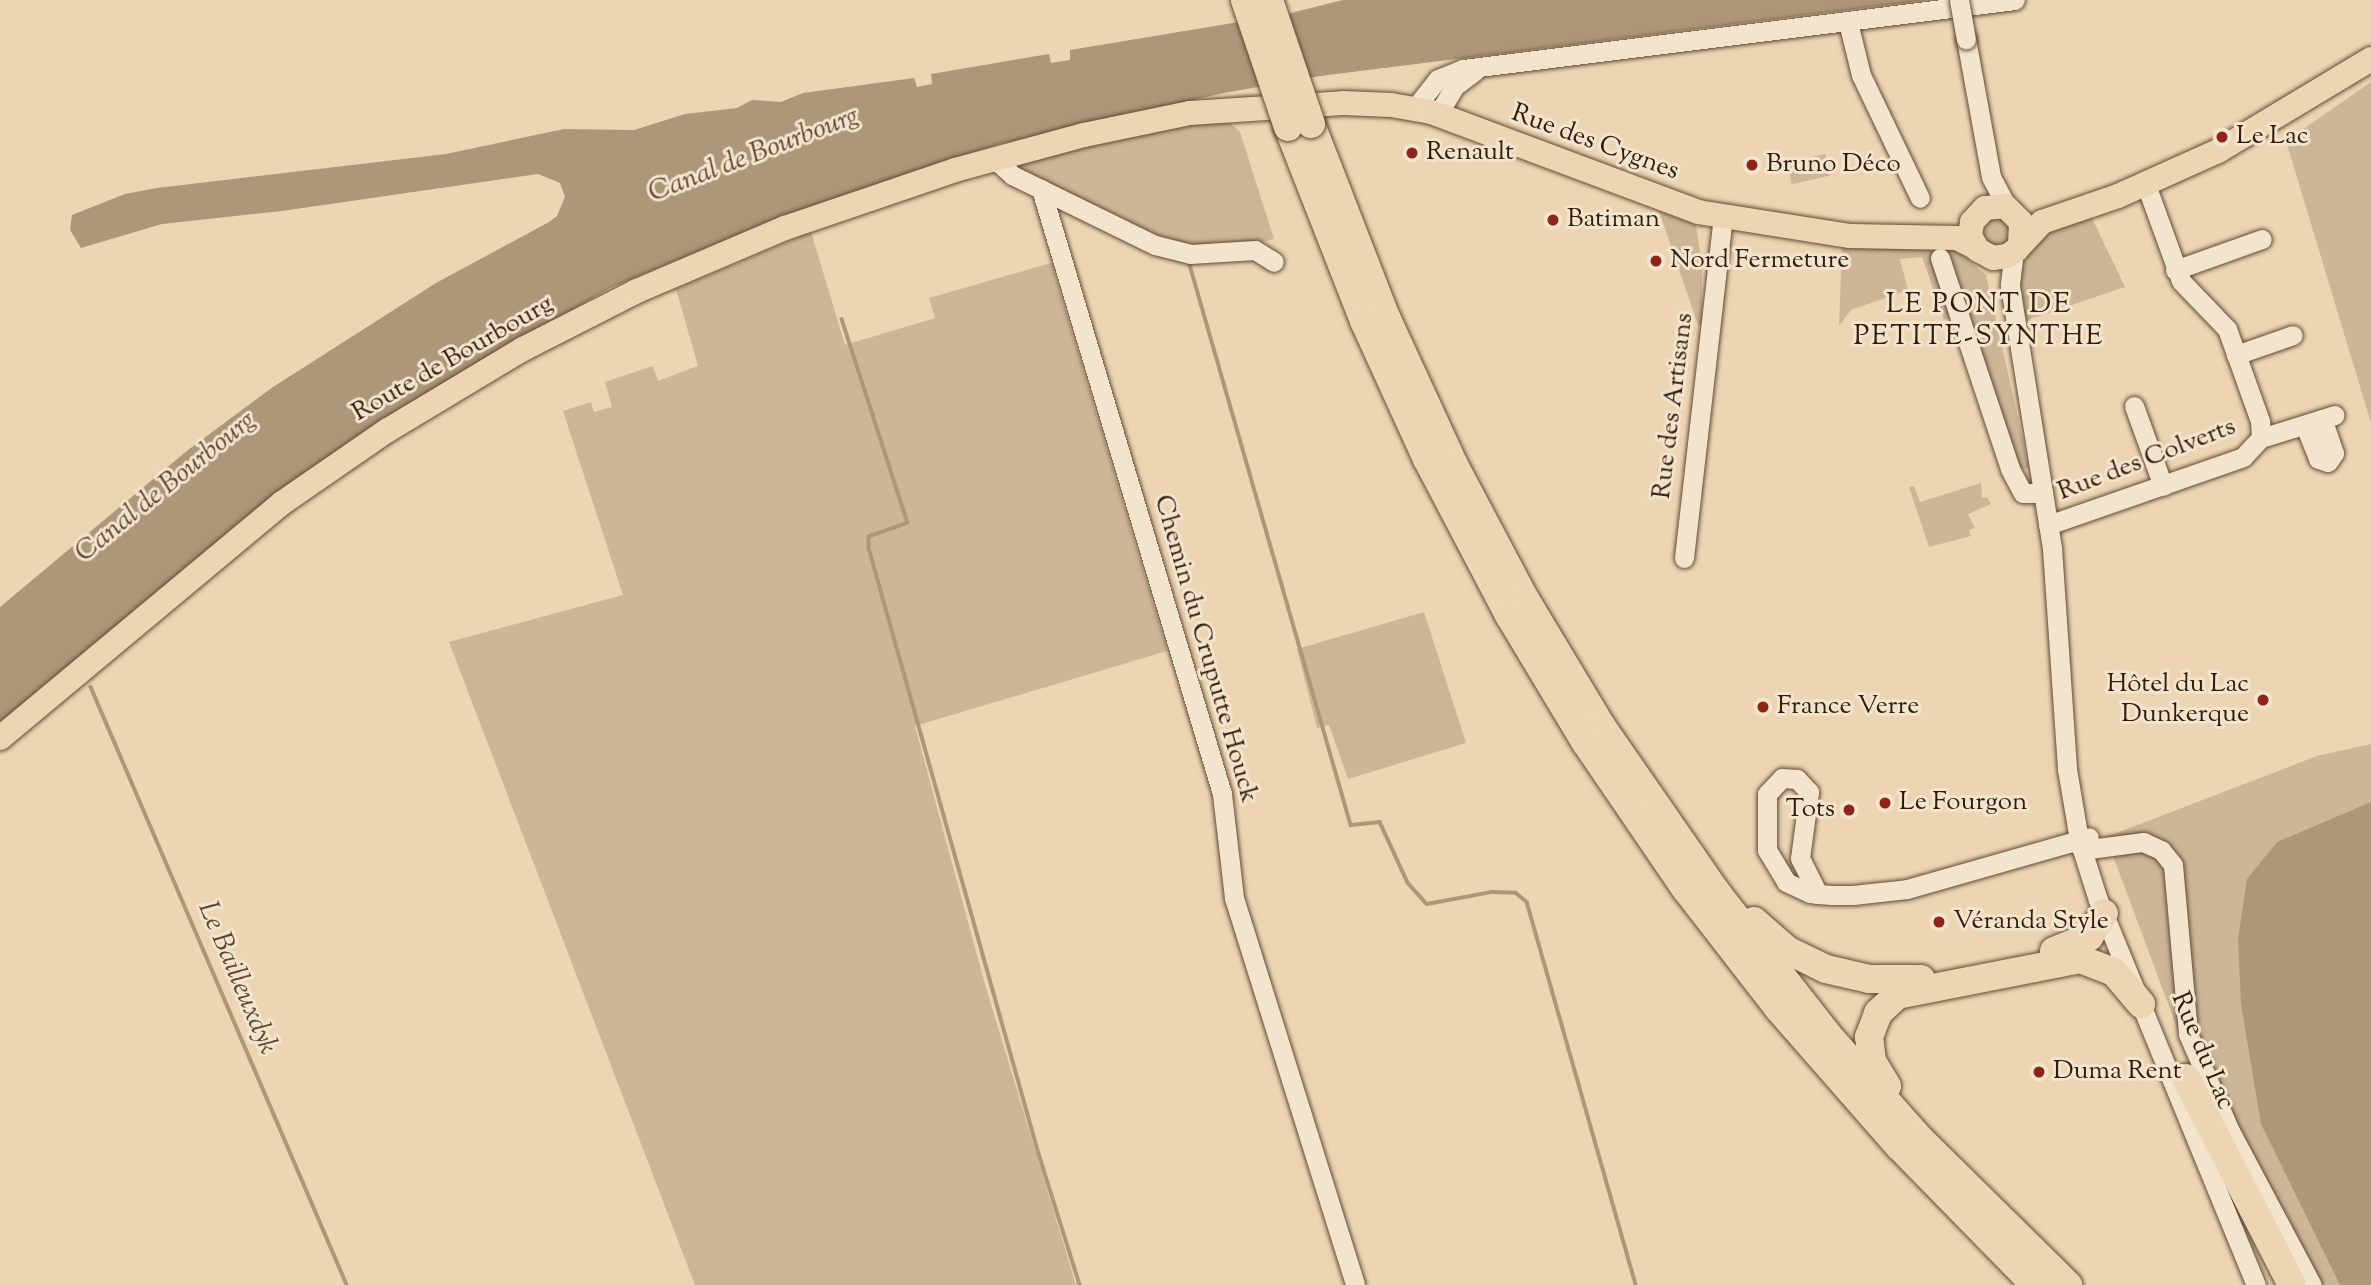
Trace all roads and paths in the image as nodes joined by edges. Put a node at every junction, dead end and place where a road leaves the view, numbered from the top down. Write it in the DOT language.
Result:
graph roads {
  1 [pos="1245,0"];
  2 [pos="1269,0"];
  3 [pos="1959,0"];
  4 [pos="2015,0"];
  5 [pos="1848,22"];
  6 [pos="1966,39"];
  7 [pos="2371,59"];
  8 [pos="1426,111"];
  9 [pos="1300,126"];
  10 [pos="1001,157"];
  11 [pos="2145,182"];
  12 [pos="1041,190"];
  13 [pos="1920,198"];
  14 [pos="2009,208"];
  15 [pos="1978,213"];
  16 [pos="1723,217"];
  17 [pos="1757,224"];
  18 [pos="2262,239"];
  19 [pos="2017,247"];
  20 [pos="1980,252"];
  21 [pos="1940,258"];
  22 [pos="1274,262"];
  23 [pos="2175,270"];
  24 [pos="2293,334"];
  25 [pos="2236,355"];
  26 [pos="2134,405"];
  27 [pos="2321,420"];
  28 [pos="2032,432"];
  29 [pos="2261,438"];
  30 [pos="2163,486"];
  31 [pos="2043,494"];
  32 [pos="2048,525"];
  33 [pos="1684,558"];
  34 [pos="0,738"];
  35 [pos="1630,771"];
  36 [pos="2086,843"];
  37 [pos="1818,894"];
  38 [pos="2104,913"];
  39 [pos="2054,951"];
  40 [pos="2126,966"];
  41 [pos="2146,999"];
  42 [pos="2186,1078"];
  43 [pos="2035,1254"];
  44 [pos="1355,1285"];
  45 [pos="2035,1285"];
  46 [pos="2068,1285"];
  47 [pos="2256,1285"];
  48 [pos="2266,1285"];
  49 [pos="2292,1285"];
  50 [pos="2312,1285"];
  1 -- 9 [label="highway, bridge"];
  2 -- 9 [label="highway, bridge"];
  3 -- 6 [label="street, bridge"];
  4 -- 5 [label="street"];
  5 -- 8 [label="street"];
  5 -- 13 [label="street"];
  6 -- 14 [label="street"];
  6 -- 15 [label="street"];
  7 -- 11 [label="main road"];
  8 -- 10 [label="main road, Rue des Cygnes"];
  8 -- 16 [label="main road, Rue des Cygnes"];
  9 -- 35 [label="highway"];
  9 -- 45 [label="highway"];
  10 -- 12 [label="street"];
  10 -- 34 [label="main road, Route de Bourbourg"];
  11 -- 14 [label="main road"];
  11 -- 19 [label="main road"];
  11 -- 23 [label="street, Rue des Colverts"];
  12 -- 22 [label="street"];
  12 -- 44 [label="street, Chemin du Cruputte Houck"];
  14 -- 15 [label="main road"];
  14 -- 19 [label="main road"];
  15 -- 17 [label="main road, Rue des Cygnes"];
  15 -- 20 [label="main road"];
  16 -- 17 [label="main road, Rue des Cygnes"];
  16 -- 33 [label="street, Rue des Artisans"];
  17 -- 20 [label="main road, Rue des Cygnes"];
  18 -- 23 [label="street"];
  19 -- 20 [label="main road"];
  19 -- 28 [label="street, Rue du Lac"];
  20 -- 28 [label="street, Rue du Lac"];
  21 -- 31 [label="street"];
  23 -- 25 [label="street, Rue des Colverts"];
  24 -- 25 [label="street"];
  25 -- 29 [label="street, Rue des Colverts"];
  26 -- 30 [label="street"];
  27 -- 29 [label="street, Rue des Colverts"];
  28 -- 31 [label="street, Rue du Lac"];
  29 -- 30 [label="street, Rue des Colverts"];
  30 -- 32 [label="street, Rue des Colverts"];
  31 -- 32 [label="street, Rue du Lac"];
  32 -- 36 [label="street, Rue du Lac"];
  35 -- 39 [label="highway"];
  35 -- 43 [label="highway"];
  36 -- 37 [label="street"];
  36 -- 38 [label="street, Rue du Lac"];
  36 -- 41 [label="street, Rue du Lac"];
  36 -- 50 [label="street"];
  37 -- 37 [label="street"];
  38 -- 39 [label="highway"];
  38 -- 40 [label="street, Rue du Lac"];
  39 -- 40 [label="highway"];
  40 -- 41 [label="street, Rue du Lac"];
  41 -- 42 [label="street, Rue du Lac"];
  41 -- 43 [label="highway"];
  41 -- 47 [label="street, Rue du Lac"];
  42 -- 48 [label="street, Rue du Lac"];
  42 -- 49 [label="highway"];
  43 -- 46 [label="highway"];
}
